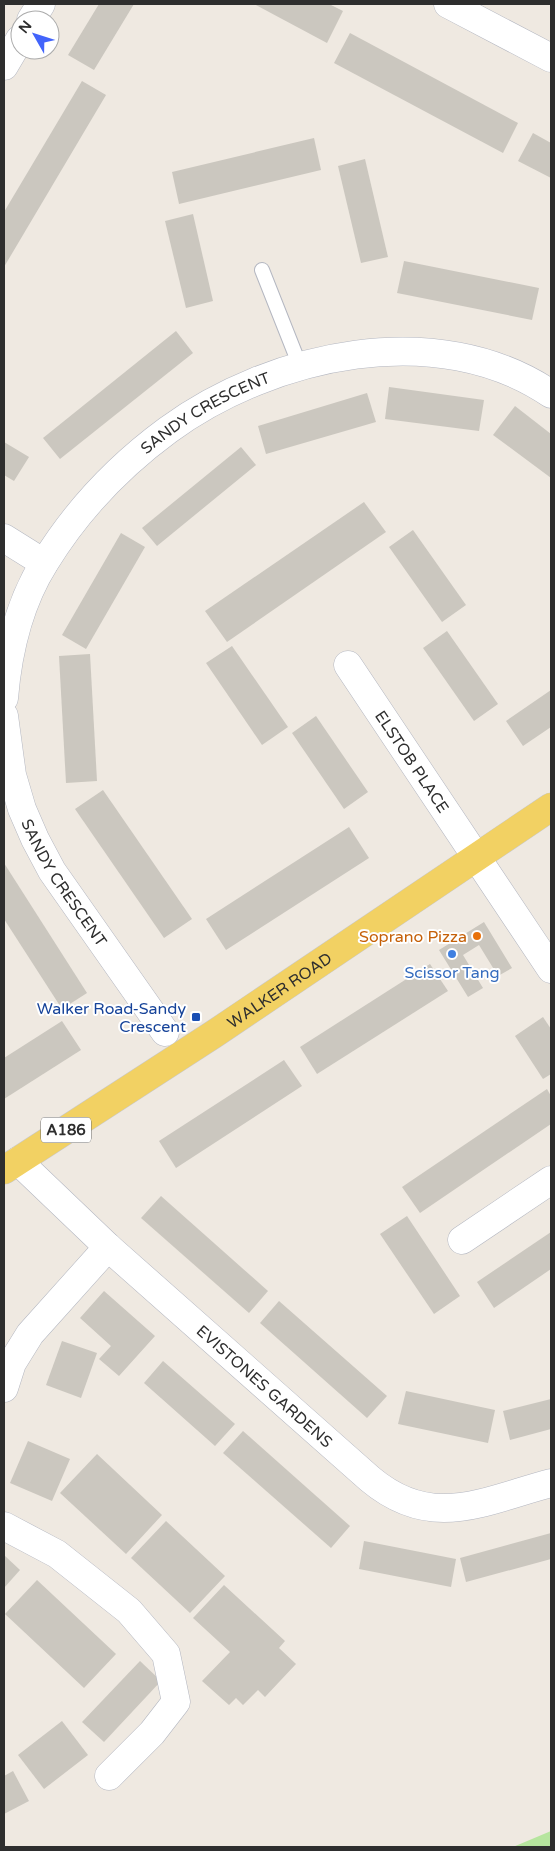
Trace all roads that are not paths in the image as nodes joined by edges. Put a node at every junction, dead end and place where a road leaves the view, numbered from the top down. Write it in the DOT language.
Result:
graph roads {
  1 [pos="448,4"];
  2 [pos="551,58"];
  3 [pos="262,270"];
  4 [pos="300,366"];
  5 [pos="551,394"];
  6 [pos="4,538"];
  7 [pos="44,563"];
  8 [pos="348,665"];
  9 [pos="4,698"];
  10 [pos="4,716"];
  11 [pos="551,807"];
  12 [pos="477,857"];
  13 [pos="551,969"];
  14 [pos="165,1032"];
  15 [pos="11,1166"];
  16 [pos="551,1180"];
  17 [pos="462,1240"];
  18 [pos="108,1247"];
  19 [pos="4,1388"];
  20 [pos="551,1483"];
  21 [pos="4,1526"];
  22 [pos="109,1776"];
  1 -- 2 [label="street"];
  3 -- 4 [label="lane"];
  4 -- 5 [label="street, SANDY CRESCENT"];
  4 -- 7 [label="street, SANDY CRESCENT"];
  6 -- 7 [label="street"];
  7 -- 9 [label="street, SANDY CRESCENT"];
  8 -- 12 [label="street, ELSTOB PLACE"];
  10 -- 14 [label="street, SANDY CRESCENT"];
  11 -- 12 [label="main road, WALKER ROAD / A186"];
  12 -- 13 [label="street, ELSTOB PLACE"];
  12 -- 15 [label="main road, WALKER ROAD / A186"];
  15 -- 18 [label="street, EVISTONES GARDENS"];
  16 -- 17 [label="street"];
  18 -- 19 [label="street"];
  18 -- 20 [label="street, EVISTONES GARDENS"];
  21 -- 22 [label="street"];
}
